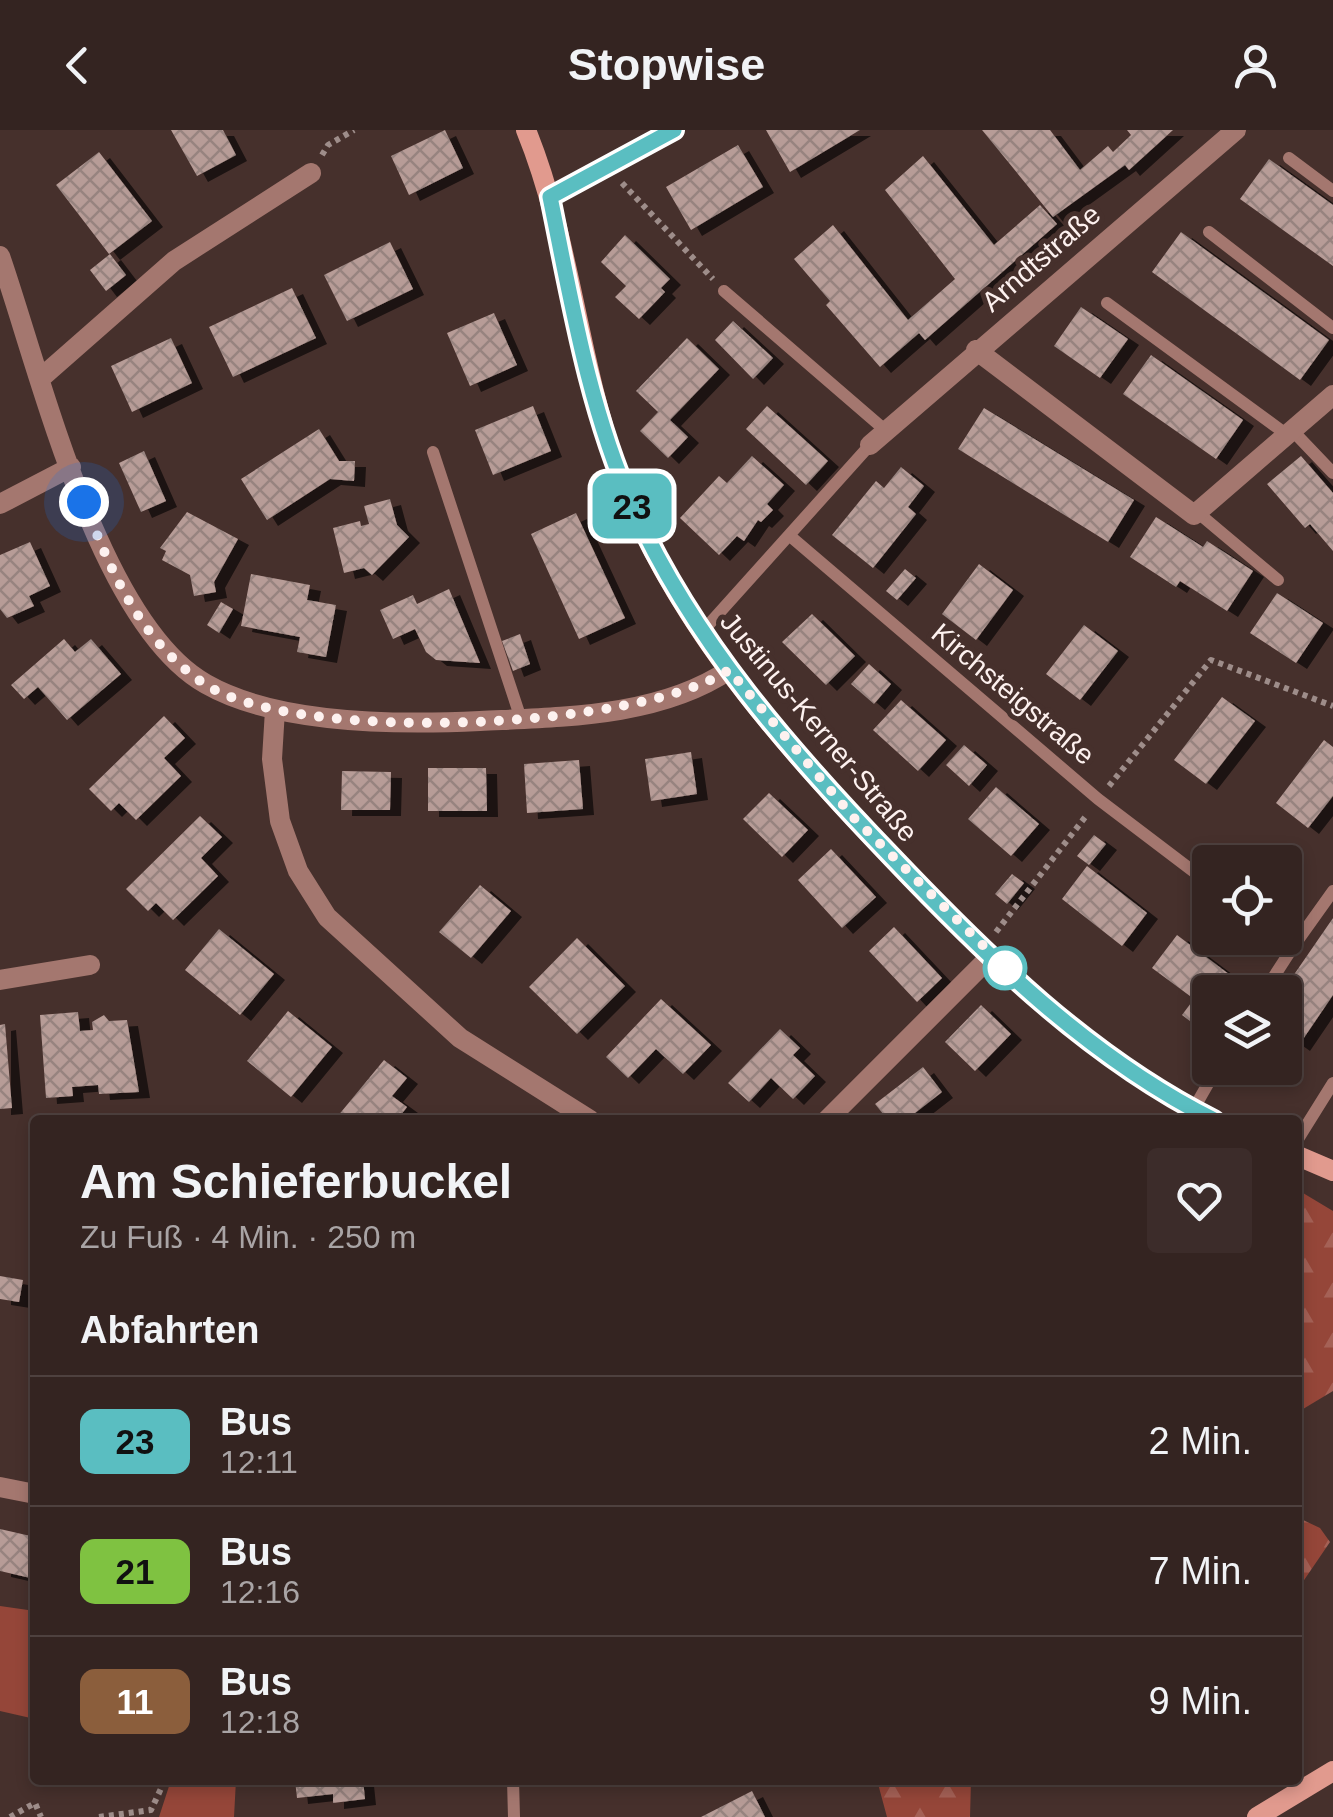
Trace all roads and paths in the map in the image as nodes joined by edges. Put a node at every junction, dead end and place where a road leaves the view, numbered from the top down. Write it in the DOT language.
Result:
graph roads {
  1 [pos="354,130"];
  2 [pos="526,130"];
  3 [pos="674,130"];
  4 [pos="1236,130"];
  5 [pos="1289,158"];
  6 [pos="610,168"];
  7 [pos="310,174"];
  8 [pos="1333,191"];
  9 [pos="550,197"];
  10 [pos="1209,232"];
  11 [pos="0,256"];
  12 [pos="724,290"];
  13 [pos="1106,303"];
  14 [pos="1333,328"];
  15 [pos="976,350"];
  16 [pos="42,377"];
  17 [pos="1333,395"];
  18 [pos="1289,431"];
  19 [pos="878,438"];
  20 [pos="433,452"];
  21 [pos="71,467"];
  22 [pos="1333,472"];
  23 [pos="0,504"];
  24 [pos="1198,512"];
  25 [pos="790,536"];
  26 [pos="1278,580"];
  27 [pos="702,632"];
  28 [pos="729,670"];
  29 [pos="1333,706"];
  30 [pos="275,710"];
  31 [pos="521,719"];
  32 [pos="1098,799"];
  33 [pos="1192,870"];
  34 [pos="1333,891"];
  35 [pos="1302,934"];
  36 [pos="987,952"];
  37 [pos="90,965"];
  38 [pos="0,980"];
  39 [pos="1333,1083"];
  40 [pos="1207,1085"];
  41 [pos="582,1115"];
  42 [pos="833,1115"];
  43 [pos="1190,1115"];
  44 [pos="1302,1133"];
  45 [pos="1302,1158"];
  46 [pos="1333,1171"];
  47 [pos="0,1487"];
  48 [pos="30,1493"];
  49 [pos="1333,1771"];
  50 [pos="162,1785"];
  51 [pos="513,1785"];
  52 [pos="10,1817"];
  53 [pos="41,1817"];
  54 [pos="99,1817"];
  55 [pos="514,1817"];
  56 [pos="1256,1817"];
  1 -- 7 [label="path"];
  2 -- 9 [label="street, Justinus-Kerner-Straße"];
  3 -- 6 [label="street"];
  4 -- 15 [label="street, Arndtstraße"];
  5 -- 8 [label="lane"];
  6 -- 9 [label="street"];
  6 -- 12 [label="path"];
  7 -- 16 [label="street"];
  9 -- 27 [label="street, Justinus-Kerner-Straße"];
  10 -- 14 [label="lane"];
  11 -- 16 [label="street"];
  12 -- 19 [label="lane"];
  13 -- 18 [label="lane"];
  15 -- 19 [label="street, Arndtstraße"];
  15 -- 24 [label="street"];
  16 -- 21 [label="street"];
  17 -- 18 [label="street"];
  18 -- 22 [label="lane"];
  18 -- 24 [label="street"];
  19 -- 25 [label="lane, Arndtstraße"];
  20 -- 31 [label="lane"];
  21 -- 23 [label="street"];
  21 -- 30 [label="street"];
  24 -- 26 [label="lane"];
  25 -- 27 [label="lane, Arndtstraße"];
  25 -- 32 [label="lane, Kirchsteigstraße"];
  27 -- 28 [label="street, Justinus-Kerner-Straße"];
  28 -- 31 [label="street"];
  28 -- 36 [label="street, Justinus-Kerner-Straße"];
  29 -- 32 [label="path"];
  30 -- 31 [label="street"];
  30 -- 41 [label="street"];
  32 -- 33 [label="lane, Kirchsteigstraße"];
  32 -- 36 [label="path"];
  34 -- 35 [label="lane"];
  36 -- 42 [label="street"];
  36 -- 43 [label="street, Justinus-Kerner-Straße"];
  37 -- 38 [label="street"];
  39 -- 44 [label="lane"];
  40 -- 43 [label="lane"];
  45 -- 46 [label="street"];
  47 -- 48 [label="street"];
  49 -- 56 [label="street"];
  50 -- 54 [label="path"];
  51 -- 55 [label="lane"];
  52 -- 53 [label="path"];
}
